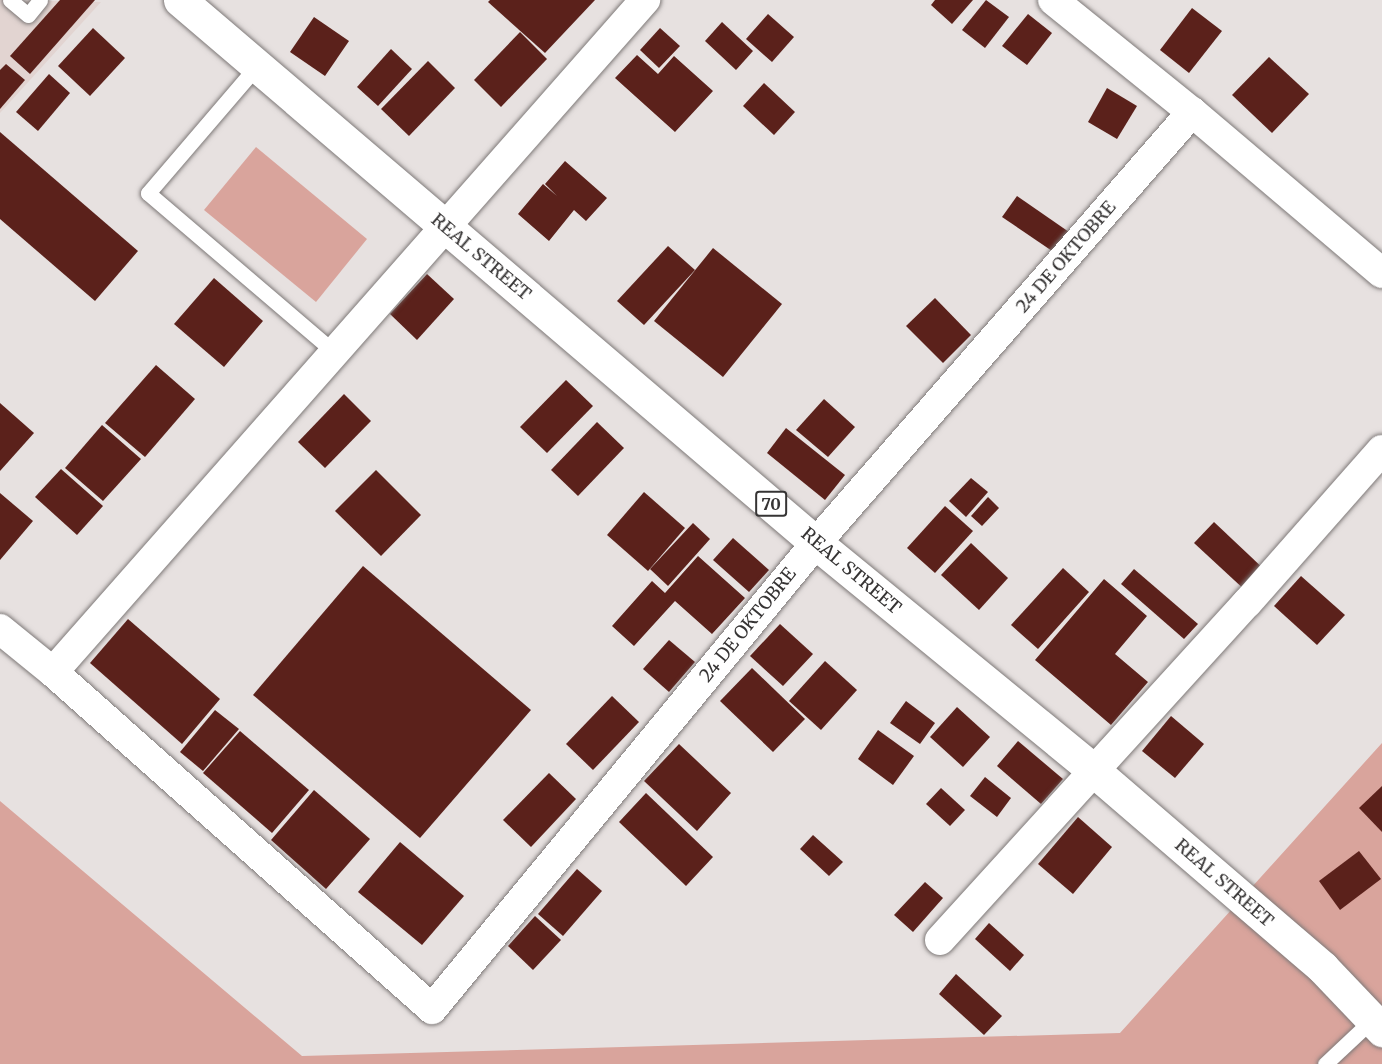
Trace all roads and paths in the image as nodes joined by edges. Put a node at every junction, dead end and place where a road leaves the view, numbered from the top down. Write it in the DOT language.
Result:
graph roads {
  1 [pos="10,0"];
  2 [pos="40,0"];
  3 [pos="180,0"];
  4 [pos="645,0"];
  5 [pos="1053,0"];
  6 [pos="256,67"];
  7 [pos="1192,112"];
  8 [pos="444,225"];
  9 [pos="1382,273"];
  10 [pos="334,352"];
  11 [pos="1382,450"];
  12 [pos="816,543"];
  13 [pos="0,628"];
  14 [pos="53,672"];
  15 [pos="1093,770"];
  16 [pos="940,940"];
  17 [pos="1378,1024"];
  18 [pos="1324,1064"];
  1 -- 2 [label="lane"];
  3 -- 6 [label="highway, REAL STREET / 70"];
  4 -- 8 [label="street"];
  5 -- 7 [label="street"];
  6 -- 8 [label="highway, REAL STREET / 70"];
  6 -- 10 [label="lane"];
  7 -- 9 [label="street"];
  7 -- 12 [label="street, 24 DE OKTOBRE"];
  8 -- 10 [label="street"];
  8 -- 12 [label="highway, REAL STREET / 70"];
  10 -- 14 [label="street"];
  11 -- 15 [label="street"];
  12 -- 14 [label="street, 24 DE OKTOBRE"];
  12 -- 15 [label="highway, REAL STREET / 70"];
  13 -- 14 [label="street"];
  15 -- 16 [label="street"];
  15 -- 17 [label="highway, REAL STREET / 70"];
  17 -- 18 [label="lane"];
}
